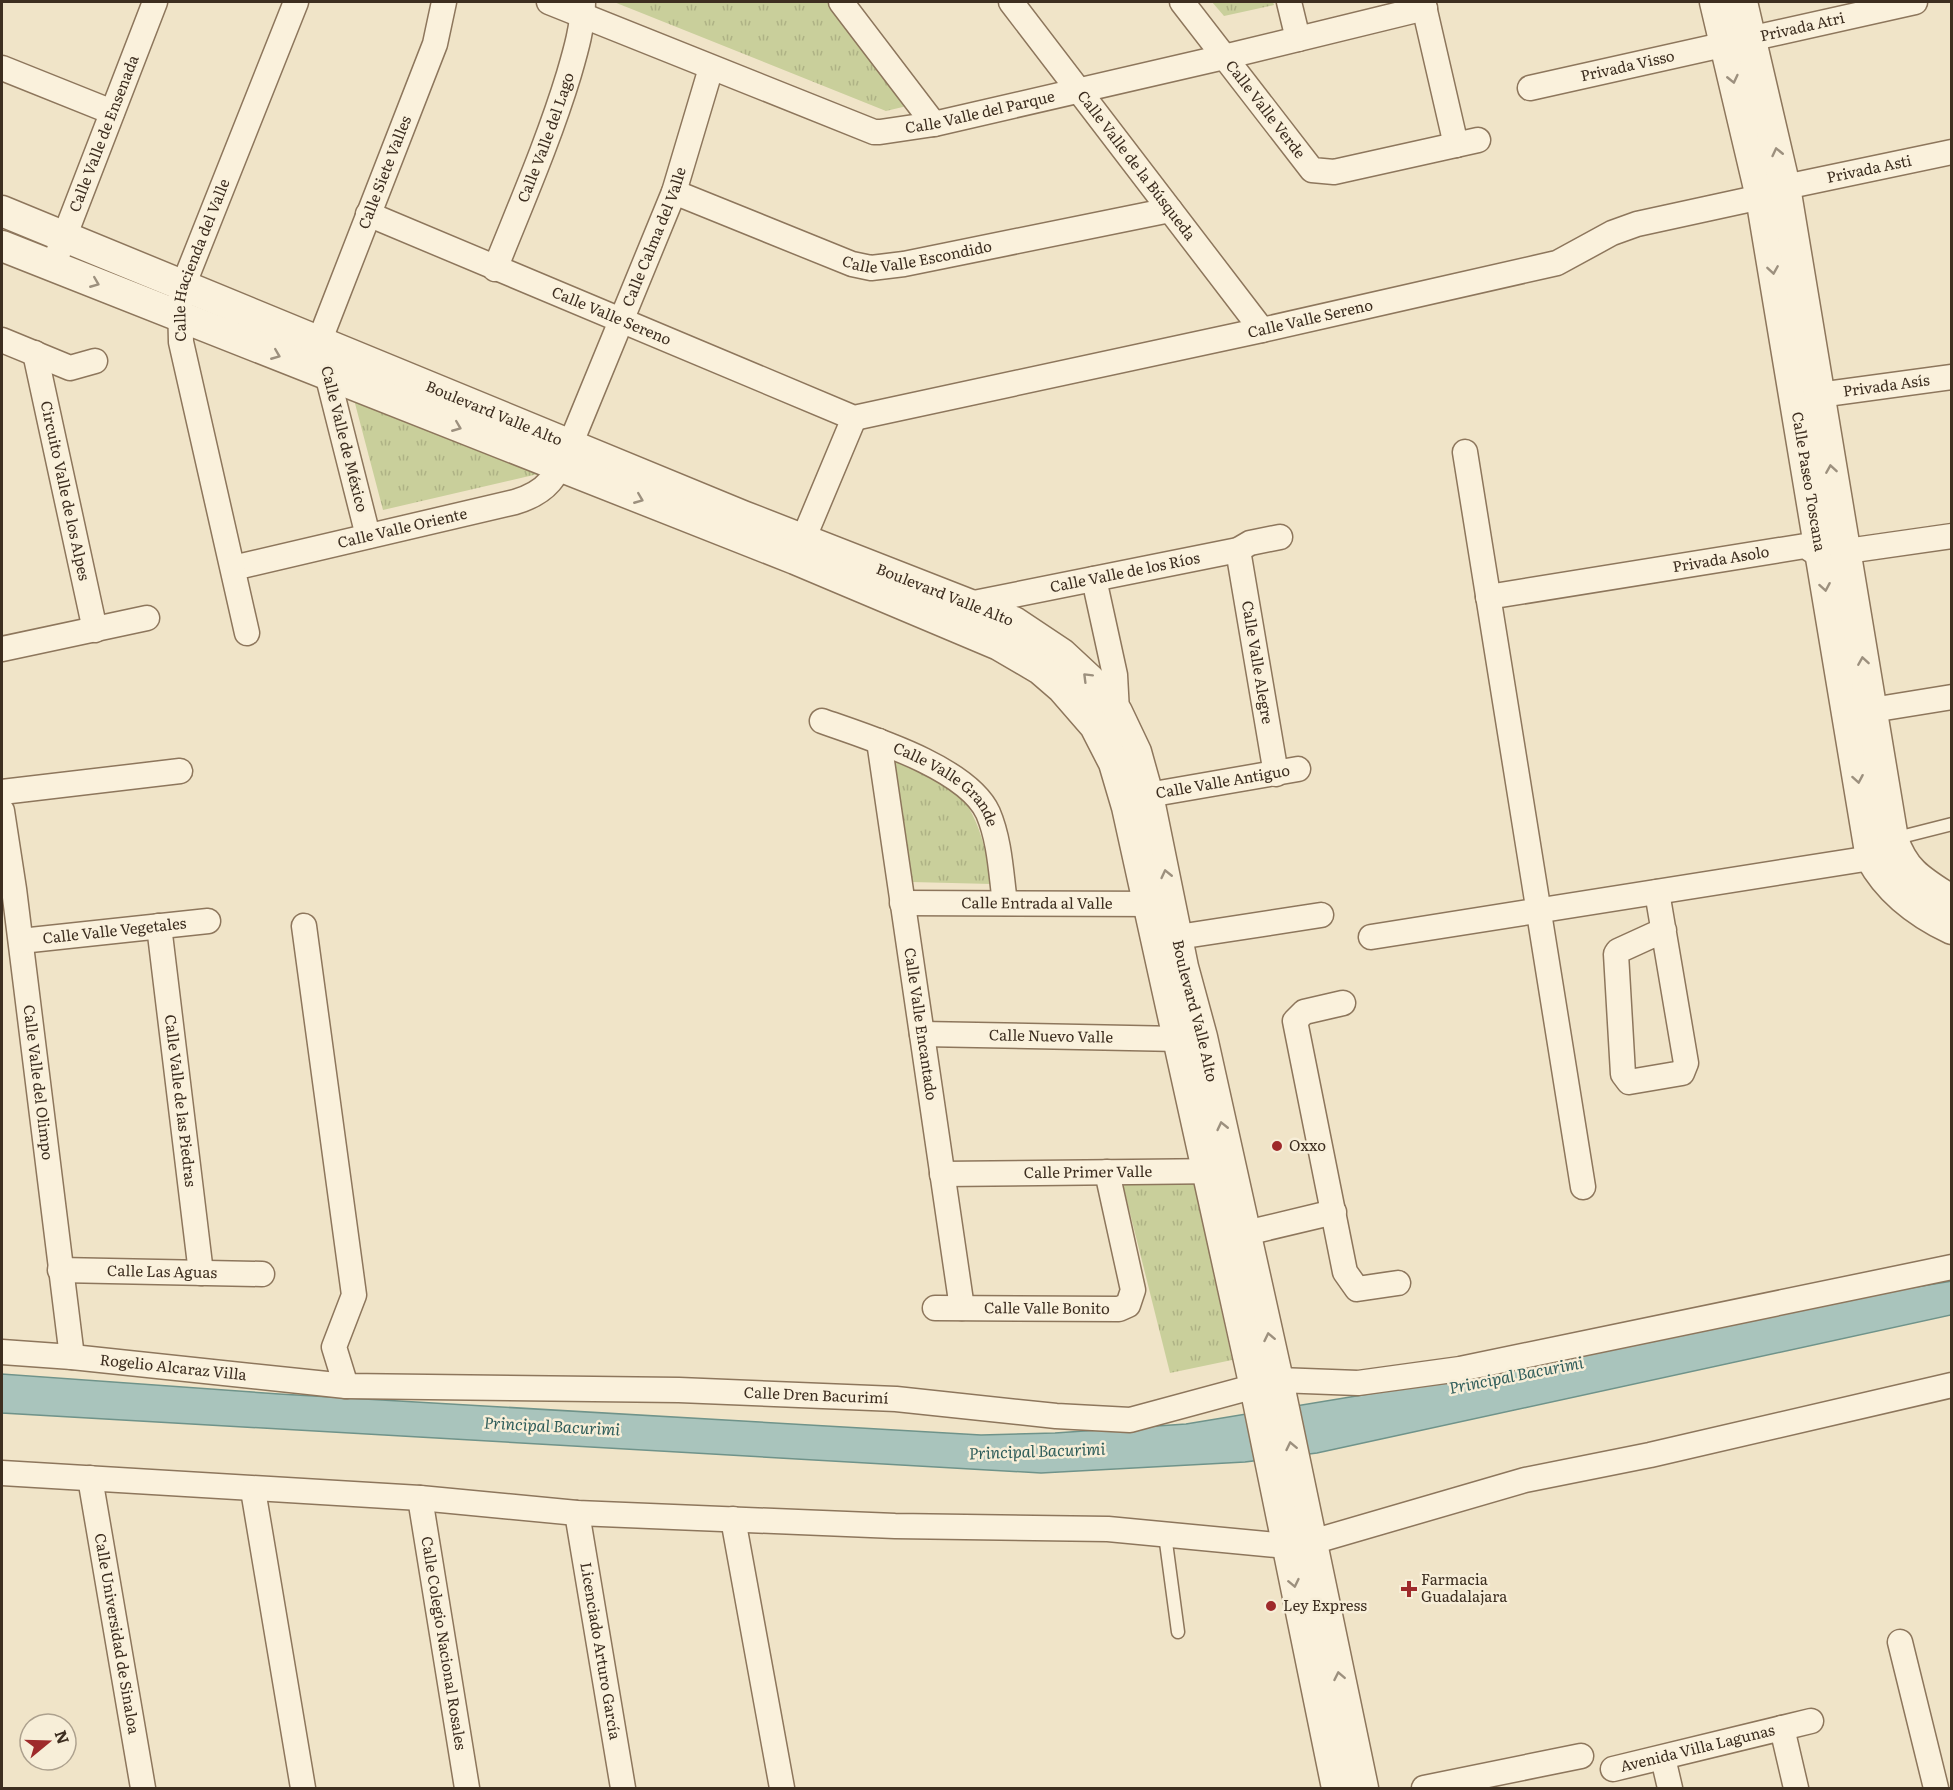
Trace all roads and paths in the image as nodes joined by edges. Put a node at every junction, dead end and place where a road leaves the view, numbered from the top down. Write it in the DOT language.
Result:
graph roads {
  1 [pos="154,2"];
  2 [pos="296,2"];
  3 [pos="444,2"];
  4 [pos="549,2"];
  5 [pos="841,2"];
  6 [pos="1011,2"];
  7 [pos="1182,2"];
  8 [pos="1289,2"];
  9 [pos="1716,2"];
  10 [pos="1742,2"];
  11 [pos="1915,2"];
  12 [pos="1424,5"];
  13 [pos="583,8"];
  14 [pos="1298,39"];
  15 [pos="1738,41"];
  16 [pos="1224,57"];
  17 [pos="2,68"];
  18 [pos="711,68"];
  19 [pos="1530,88"];
  20 [pos="1079,91"];
  21 [pos="112,112"];
  22 [pos="934,123"];
  23 [pos="1952,152"];
  24 [pos="674,192"];
  25 [pos="1773,192"];
  26 [pos="1170,210"];
  27 [pos="2,211"];
  28 [pos="368,214"];
  29 [pos="64,237"];
  30 [pos="2,246"];
  31 [pos="53,267"];
  32 [pos="495,269"];
  33 [pos="183,286"];
  34 [pos="180,317"];
  35 [pos="620,321"];
  36 [pos="1262,330"];
  37 [pos="2,340"];
  38 [pos="319,342"];
  39 [pos="35,353"];
  40 [pos="95,361"];
  41 [pos="329,376"];
  42 [pos="1952,377"];
  43 [pos="1819,395"];
  44 [pos="854,418"];
  45 [pos="1465,452"];
  46 [pos="565,456"];
  47 [pos="368,536"];
  48 [pos="1952,536"];
  49 [pos="1280,537"];
  50 [pos="800,548"];
  51 [pos="1238,549"];
  52 [pos="1832,553"];
  53 [pos="232,568"];
  54 [pos="1094,579"];
  55 [pos="1488,597"];
  56 [pos="969,604"];
  57 [pos="147,618"];
  58 [pos="95,630"];
  59 [pos="247,633"];
  60 [pos="2,649"];
  61 [pos="1952,697"];
  62 [pos="1872,710"];
  63 [pos="1116,712"];
  64 [pos="822,721"];
  65 [pos="879,741"];
  66 [pos="180,771"];
  67 [pos="1287,772"];
  68 [pos="2,792"];
  69 [pos="1148,795"];
  70 [pos="2,811"];
  71 [pos="1952,824"];
  72 [pos="1882,848"];
  73 [pos="1657,892"];
  74 [pos="902,903"];
  75 [pos="1005,903"];
  76 [pos="1161,904"];
  77 [pos="1538,911"];
  78 [pos="1321,915"];
  79 [pos="1950,918"];
  80 [pos="208,921"];
  81 [pos="159,926"];
  82 [pos="304,927"];
  83 [pos="1664,930"];
  84 [pos="1178,937"];
  85 [pos="1371,937"];
  86 [pos="21,941"];
  87 [pos="1343,1003"];
  88 [pos="922,1034"];
  89 [pos="1180,1039"];
  90 [pos="1220,1170"];
  91 [pos="1107,1172"];
  92 [pos="942,1174"];
  93 [pos="1583,1187"];
  94 [pos="1334,1212"];
  95 [pos="1246,1233"];
  96 [pos="1952,1267"];
  97 [pos="60,1270"];
  98 [pos="201,1273"];
  99 [pos="262,1274"];
  100 [pos="1398,1283"];
  101 [pos="935,1308"];
  102 [pos="962,1308"];
  103 [pos="334,1347"];
  104 [pos="2,1352"];
  105 [pos="72,1357"];
  106 [pos="303,1382"];
  107 [pos="1952,1384"];
  108 [pos="346,1386"];
  109 [pos="1268,1390"];
  110 [pos="2,1473"];
  111 [pos="90,1478"];
  112 [pos="253,1490"];
  113 [pos="420,1498"];
  114 [pos="577,1513"];
  115 [pos="733,1519"];
  116 [pos="1165,1535"];
  117 [pos="1300,1544"];
  118 [pos="1178,1632"];
  119 [pos="1900,1642"];
  120 [pos="1811,1721"];
  121 [pos="1782,1728"];
  122 [pos="1581,1756"];
  123 [pos="1663,1758"];
  124 [pos="1613,1769"];
  125 [pos="143,1788"];
  126 [pos="303,1788"];
  127 [pos="467,1788"];
  128 [pos="623,1788"];
  129 [pos="782,1788"];
  130 [pos="1337,1788"];
  131 [pos="1363,1788"];
  132 [pos="1424,1788"];
  133 [pos="1670,1788"];
  134 [pos="1796,1788"];
  135 [pos="1936,1788"];
  1 -- 21 [label="street, Calle Valle de Ensenada"];
  2 -- 33 [label="street, Calle Hacienda del Valle"];
  3 -- 28 [label="street, Calle Siete Valles"];
  4 -- 13 [label="street, Calle Valle del Parque"];
  5 -- 22 [label="street"];
  6 -- 20 [label="street, Calle Valle de la Búsqueda"];
  7 -- 16 [label="street, Calle Valle Verde"];
  8 -- 14 [label="street"];
  9 -- 15 [label="street, Calle Paseo Toscana"];
  10 -- 15 [label="street, Calle Paseo Toscana"];
  11 -- 15 [label="street, Privada Atri"];
  12 -- 14 [label="street, Calle Valle del Parque"];
  12 -- 16 [label="street, Calle Valle Verde"];
  13 -- 18 [label="street, Calle Valle del Parque"];
  13 -- 32 [label="street, Calle Valle del Lago"];
  14 -- 16 [label="street, Calle Valle del Parque"];
  15 -- 19 [label="street, Privada Visso"];
  15 -- 25 [label="street, Calle Paseo Toscana"];
  16 -- 20 [label="street, Calle Valle del Parque"];
  17 -- 21 [label="street"];
  18 -- 22 [label="street, Calle Valle del Parque"];
  18 -- 24 [label="street, Calle Calma del Valle"];
  20 -- 22 [label="street, Calle Valle del Parque"];
  20 -- 26 [label="street, Calle Valle de la Búsqueda"];
  21 -- 29 [label="street, Calle Valle de Ensenada"];
  23 -- 25 [label="street, Privada Asti"];
  24 -- 26 [label="street, Calle Valle Escondido"];
  24 -- 35 [label="street, Calle Calma del Valle"];
  25 -- 36 [label="street, Calle Valle Sereno"];
  25 -- 43 [label="street, Calle Paseo Toscana"];
  25 -- 52 [label="street, Calle Paseo Toscana, one-way"];
  26 -- 36 [label="street, Calle Valle de la Búsqueda"];
  27 -- 29 [label="street, Boulevard Valle Alto"];
  28 -- 32 [label="street, Calle Valle Sereno"];
  28 -- 38 [label="street, Calle Siete Valles"];
  29 -- 31 [label="street, Calle Valle de Ensenada"];
  29 -- 33 [label="street, Boulevard Valle Alto"];
  30 -- 31 [label="street, Boulevard Valle Alto"];
  31 -- 34 [label="street, Boulevard Valle Alto, one-way"];
  32 -- 35 [label="street, Calle Valle Sereno"];
  33 -- 34 [label="street, Calle Hacienda del Valle"];
  33 -- 38 [label="street, Boulevard Valle Alto"];
  34 -- 41 [label="street, Boulevard Valle Alto, one-way"];
  34 -- 53 [label="street, Calle Hacienda del Valle"];
  35 -- 44 [label="street, Calle Valle Sereno"];
  35 -- 46 [label="street, Calle Calma del Valle"];
  36 -- 44 [label="street, Calle Valle Sereno"];
  37 -- 39 [label="street"];
  38 -- 41 [label="street, Calle Valle de México"];
  38 -- 46 [label="street, Boulevard Valle Alto"];
  39 -- 40 [label="street"];
  39 -- 58 [label="street, Circuito Valle de los Alpes"];
  41 -- 46 [label="street, Boulevard Valle Alto, one-way"];
  41 -- 47 [label="street, Calle Valle de México"];
  42 -- 43 [label="street, Privada Asís"];
  52 -- 43 [label="street, Calle Paseo Toscana, one-way"];
  44 -- 50 [label="street"];
  45 -- 55 [label="street"];
  46 -- 47 [label="street, Calle Valle Oriente"];
  46 -- 50 [label="street, Boulevard Valle Alto"];
  47 -- 53 [label="street, Calle Valle Oriente"];
  48 -- 52 [label="street, Privada Asolo"];
  49 -- 51 [label="street, Calle Valle de los Ríos"];
  50 -- 56 [label="street, Boulevard Valle Alto"];
  50 -- 76 [label="street, Boulevard Valle Alto"];
  51 -- 54 [label="street, Calle Valle de los Ríos"];
  51 -- 67 [label="street, Calle Valle Alegre"];
  52 -- 55 [label="street, Privada Asolo"];
  62 -- 52 [label="street, Calle Paseo Toscana, one-way"];
  52 -- 72 [label="street, Calle Paseo Toscana, one-way"];
  53 -- 59 [label="street, Calle Hacienda del Valle"];
  54 -- 56 [label="street, Calle Valle de los Ríos"];
  54 -- 63 [label="street"];
  55 -- 77 [label="street"];
  63 -- 56 [label="street, Boulevard Valle Alto, one-way"];
  57 -- 58 [label="street"];
  58 -- 60 [label="street"];
  61 -- 62 [label="street"];
  62 -- 72 [label="street, Calle Paseo Toscana"];
  63 -- 69 [label="street, Boulevard Valle Alto"];
  64 -- 65 [label="street, Calle Valle Grande"];
  65 -- 74 [label="street, Calle Valle Encantado"];
  65 -- 75 [label="street, Calle Valle Grande"];
  66 -- 68 [label="street"];
  67 -- 69 [label="street, Calle Valle Antiguo"];
  76 -- 69 [label="street, Boulevard Valle Alto, one-way"];
  70 -- 86 [label="street, Calle Valle del Olimpo"];
  71 -- 72 [label="lane"];
  72 -- 73 [label="street"];
  72 -- 79 [label="street, Calle Paseo Toscana"];
  73 -- 77 [label="street"];
  73 -- 83 [label="street"];
  74 -- 75 [label="street, Calle Entrada al Valle"];
  74 -- 88 [label="street, Calle Valle Encantado"];
  75 -- 76 [label="street, Calle Entrada al Valle"];
  76 -- 84 [label="street, Boulevard Valle Alto"];
  76 -- 89 [label="street, Boulevard Valle Alto"];
  77 -- 85 [label="street"];
  77 -- 93 [label="street"];
  78 -- 84 [label="street"];
  80 -- 81 [label="street, Calle Valle Vegetales"];
  81 -- 86 [label="street, Calle Valle Vegetales"];
  81 -- 98 [label="street, Calle Valle de las Piedras"];
  82 -- 103 [label="street"];
  83 -- 83 [label="street"];
  90 -- 84 [label="street, Boulevard Valle Alto, one-way"];
  86 -- 97 [label="street, Calle Valle del Olimpo"];
  87 -- 94 [label="street"];
  88 -- 89 [label="street, Calle Nuevo Valle"];
  88 -- 92 [label="street, Calle Valle Encantado"];
  89 -- 90 [label="street, Boulevard Valle Alto"];
  90 -- 91 [label="street, Calle Primer Valle"];
  90 -- 95 [label="street, Boulevard Valle Alto"];
  90 -- 109 [label="street, Boulevard Valle Alto"];
  91 -- 92 [label="street, Calle Primer Valle"];
  91 -- 102 [label="street, Calle Valle Bonito"];
  92 -- 102 [label="street, Calle Valle Encantado"];
  94 -- 95 [label="street"];
  94 -- 100 [label="street"];
  109 -- 95 [label="street, Boulevard Valle Alto, one-way"];
  96 -- 109 [label="street, Calle Dren Bacurimí"];
  97 -- 98 [label="street, Calle Las Aguas"];
  97 -- 105 [label="street, Calle Valle del Olimpo"];
  98 -- 99 [label="street, Calle Las Aguas"];
  101 -- 102 [label="street, Calle Valle Bonito"];
  103 -- 106 [label="street"];
  103 -- 108 [label="street"];
  104 -- 105 [label="street, Rogelio Alcaraz Villa"];
  105 -- 106 [label="street, Rogelio Alcaraz Villa"];
  106 -- 108 [label="street, Rogelio Alcaraz Villa"];
  107 -- 117 [label="street"];
  108 -- 109 [label="street, Calle Dren Bacurimí"];
  109 -- 117 [label="street, Boulevard Valle Alto"];
  110 -- 111 [label="street"];
  111 -- 112 [label="street"];
  111 -- 125 [label="street, Calle Universidad de Sinaloa"];
  112 -- 113 [label="street"];
  112 -- 126 [label="street"];
  113 -- 114 [label="street"];
  113 -- 127 [label="street, Calle Colegio Nacional Rosales"];
  114 -- 115 [label="street"];
  114 -- 128 [label="street, Licenciado Arturo García"];
  115 -- 116 [label="street"];
  115 -- 129 [label="street"];
  116 -- 117 [label="street"];
  116 -- 118 [label="lane"];
  117 -- 130 [label="street, one-way"];
  131 -- 117 [label="street, one-way"];
  119 -- 135 [label="street"];
  120 -- 121 [label="street, Avenida Villa Lagunas"];
  121 -- 123 [label="street, Avenida Villa Lagunas"];
  121 -- 134 [label="street"];
  122 -- 132 [label="street"];
  123 -- 124 [label="street, Avenida Villa Lagunas"];
  123 -- 133 [label="street"];
}
